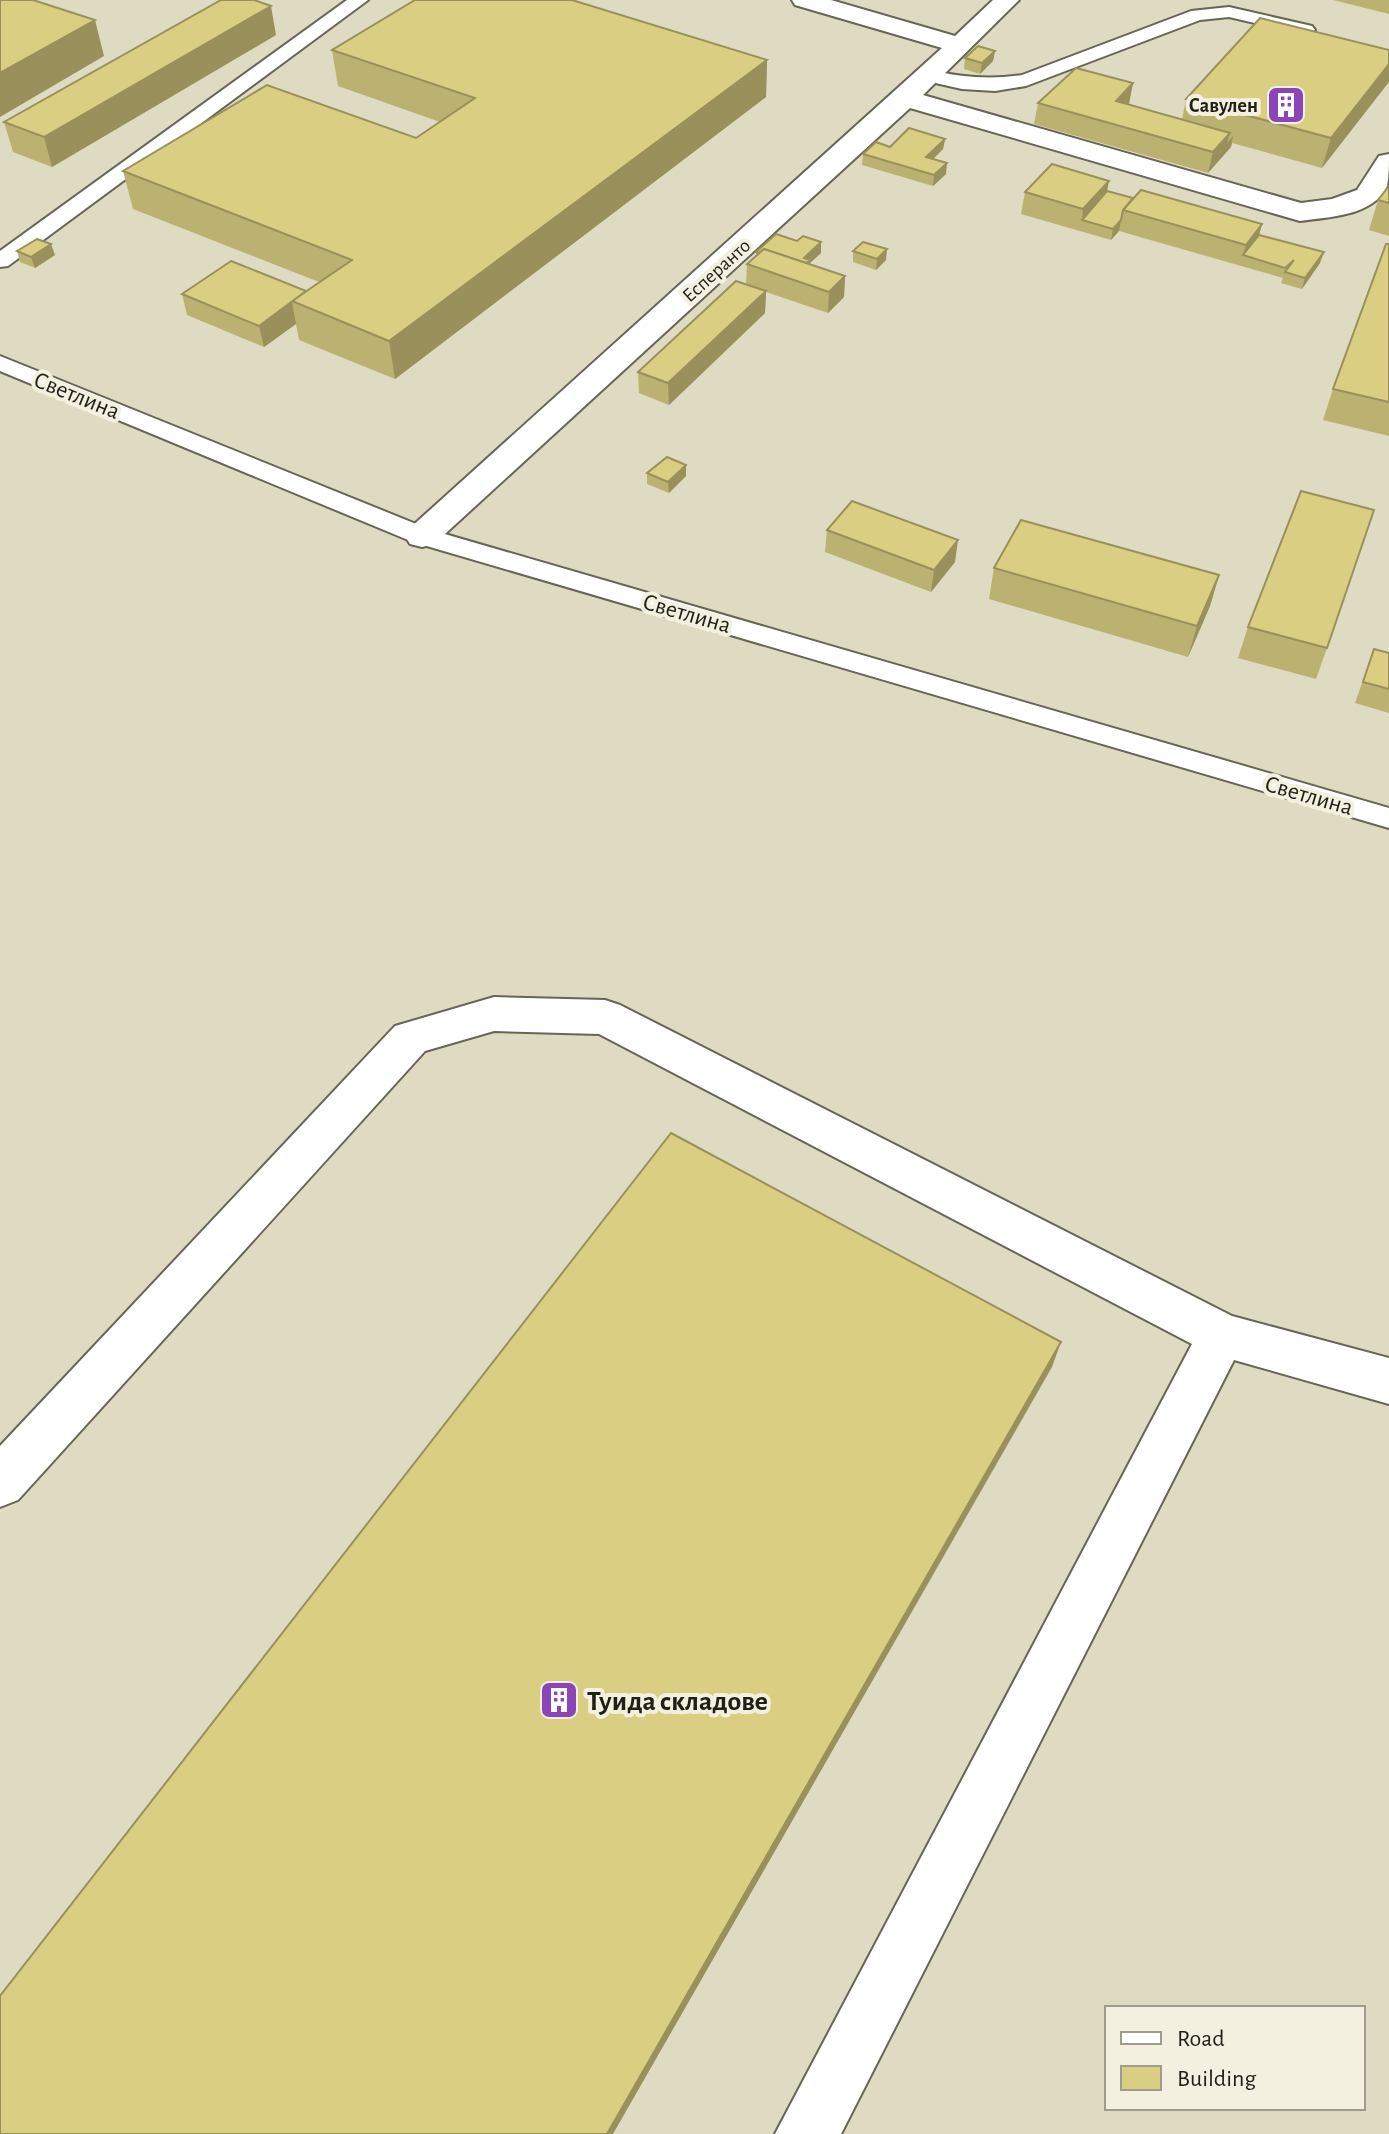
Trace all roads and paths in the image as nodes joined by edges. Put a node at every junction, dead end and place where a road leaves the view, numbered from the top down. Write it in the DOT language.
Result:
graph roads {
  1 [pos="359,0"];
  2 [pos="804,0"];
  3 [pos="1007,0"];
  4 [pos="1306,30"];
  5 [pos="961,46"];
  6 [pos="929,76"];
  7 [pos="905,98"];
  8 [pos="1389,162"];
  9 [pos="0,261"];
  10 [pos="0,363"];
  11 [pos="422,536"];
  12 [pos="1389,818"];
  13 [pos="1222,1335"];
  14 [pos="1389,1381"];
  15 [pos="0,1483"];
  16 [pos="807,2134"];
  1 -- 9 [label="lane"];
  2 -- 5 [label="street"];
  3 -- 5 [label="street, Есперанто"];
  4 -- 6 [label="lane"];
  5 -- 6 [label="street, Есперанто"];
  6 -- 7 [label="street, Есперанто"];
  7 -- 8 [label="street"];
  7 -- 11 [label="street, Есперанто"];
  10 -- 11 [label="lane, Светлина"];
  11 -- 12 [label="lane, Светлина"];
  13 -- 14 [label="street"];
  13 -- 15 [label="street"];
  13 -- 16 [label="street"];
}
